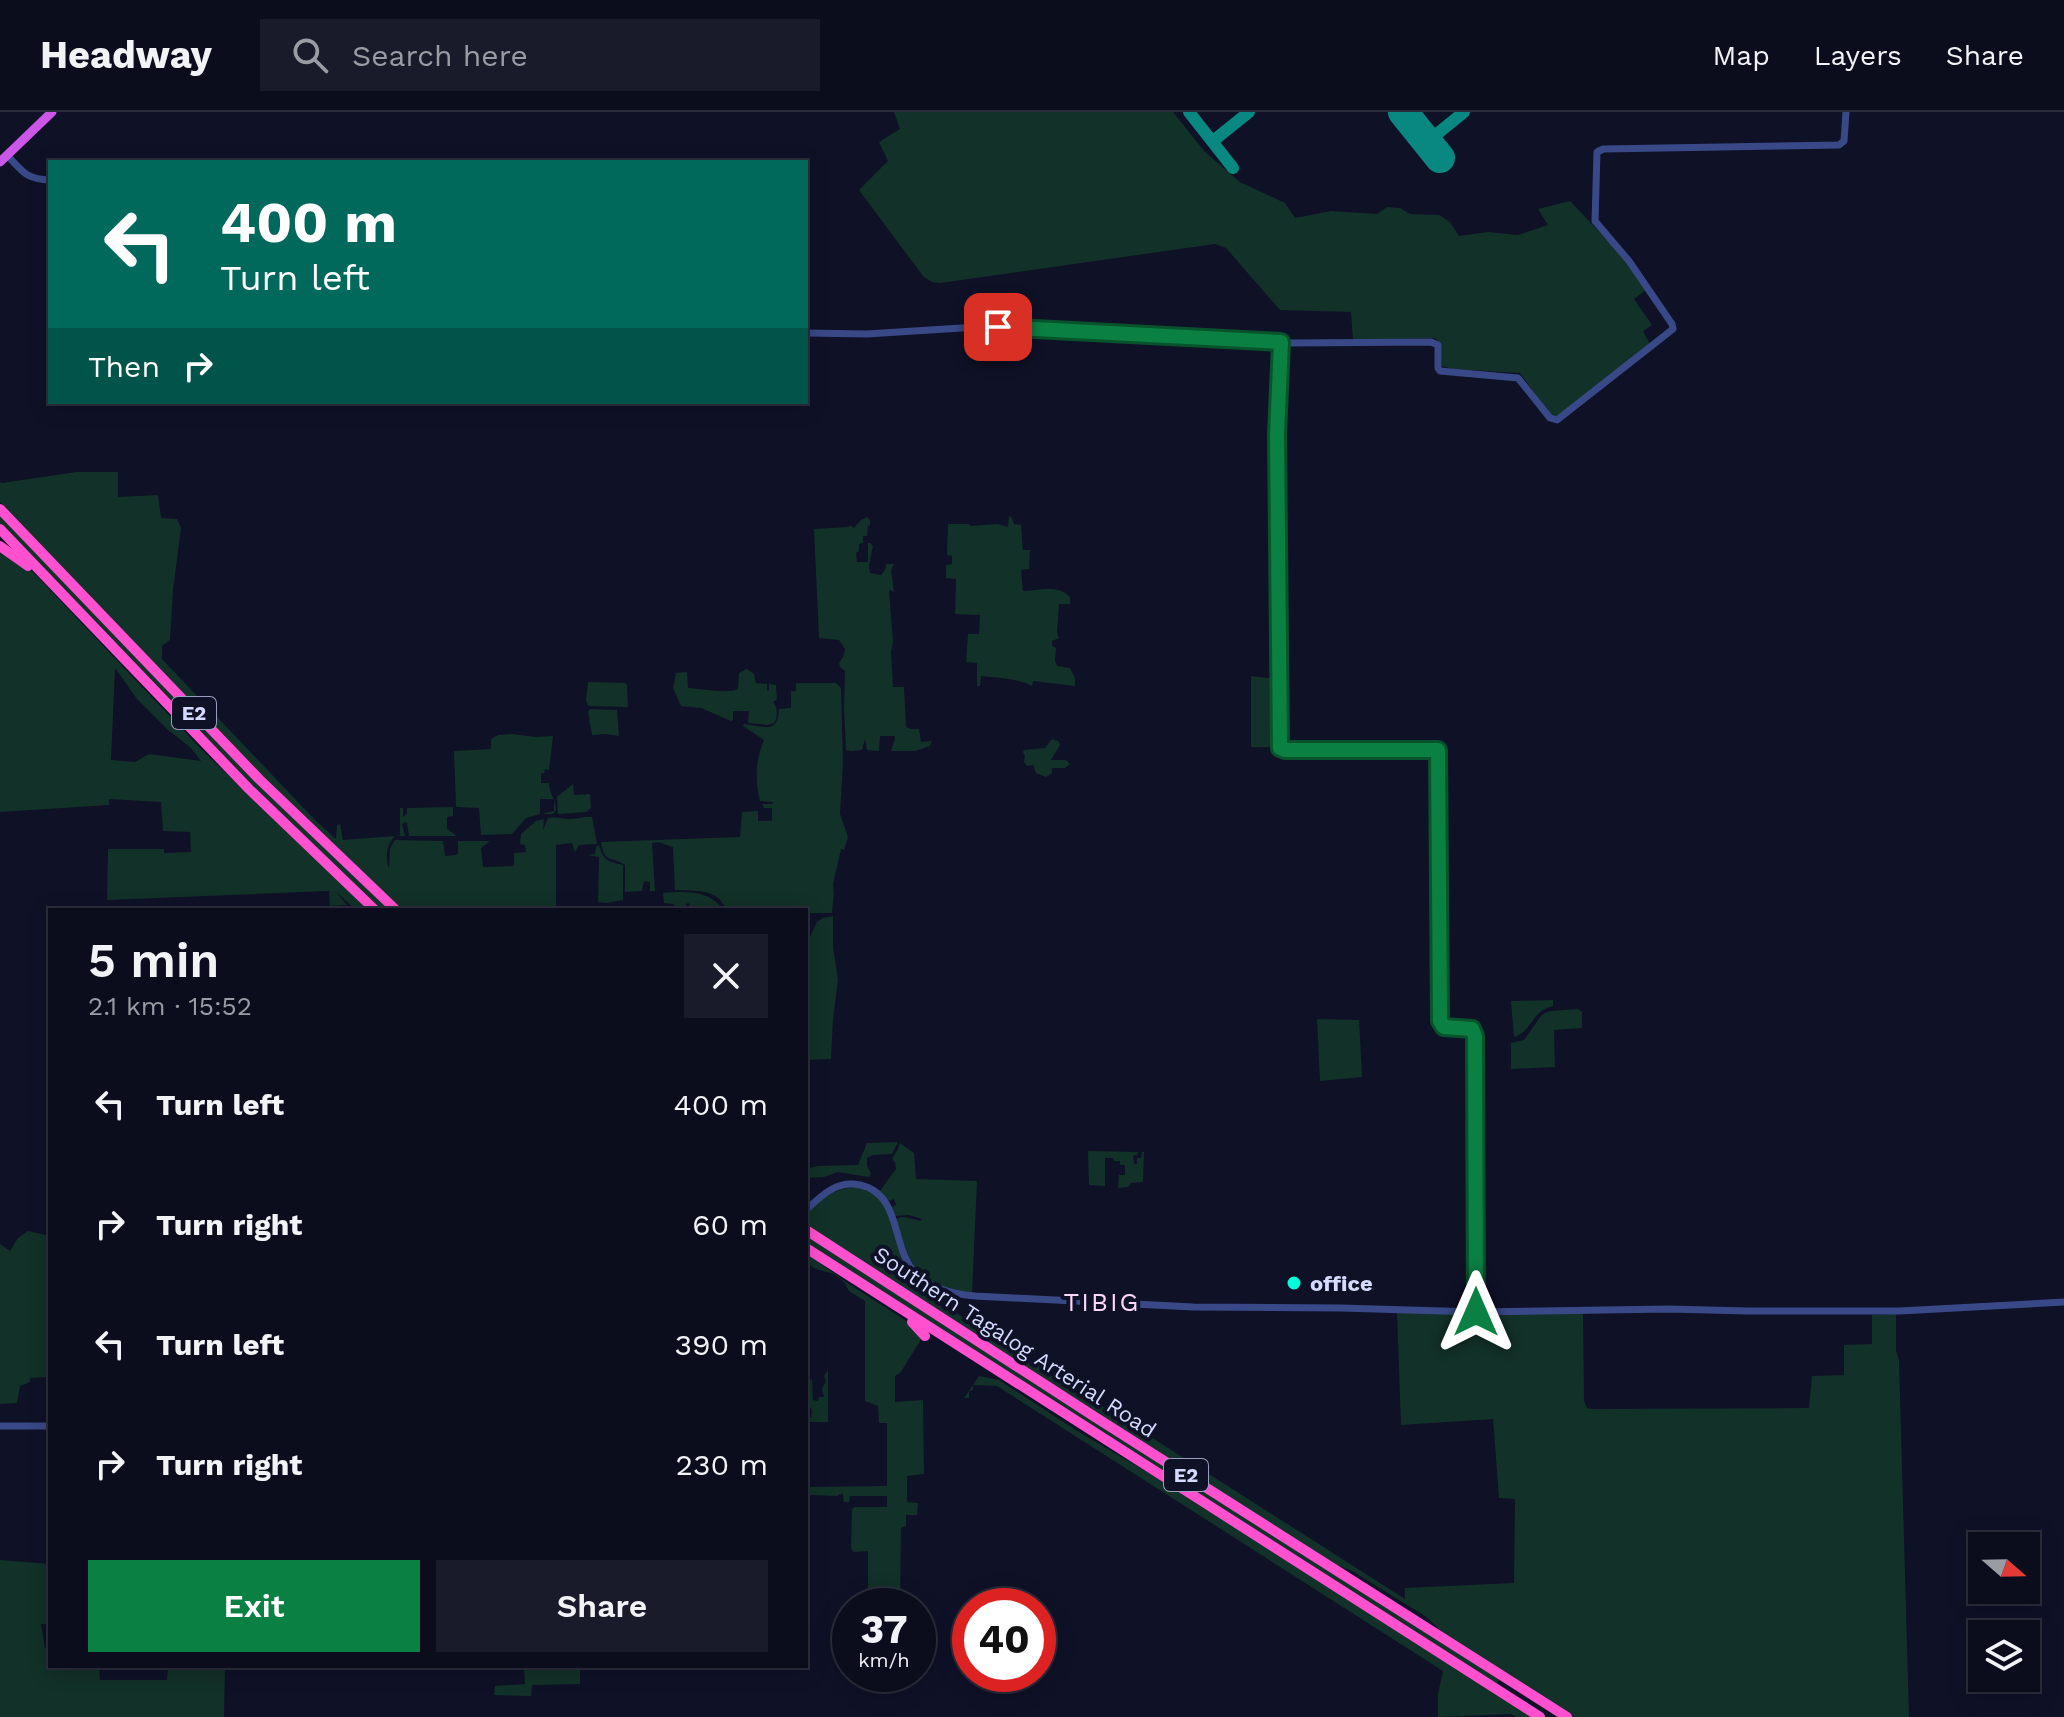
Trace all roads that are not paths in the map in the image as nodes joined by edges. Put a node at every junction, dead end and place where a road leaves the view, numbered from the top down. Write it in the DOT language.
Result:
graph roads {
  1 [pos="52,112"];
  2 [pos="1846,112"];
  3 [pos="4,158"];
  4 [pos="48,180"];
  5 [pos="808,333"];
  6 [pos="1281,342"];
  7 [pos="0,509"];
  8 [pos="0,529"];
  9 [pos="0,546"];
  10 [pos="81,614"];
  11 [pos="373,908"];
  12 [pos="394,908"];
  13 [pos="808,1208"];
  14 [pos="808,1231"];
  15 [pos="808,1249"];
  16 [pos="819,1256"];
  17 [pos="2064,1302"];
  18 [pos="1476,1312"];
  19 [pos="925,1336"];
  20 [pos="981,1371"];
  21 [pos="0,1426"];
  22 [pos="48,1426"];
  23 [pos="1125,1453"];
  24 [pos="1540,1717"];
  25 [pos="1567,1717"];
  1 -- 3 [label="highway"];
  2 -- 6 [label="street"];
  3 -- 4 [label="street"];
  5 -- 6 [label="street"];
  6 -- 18 [label="street"];
  7 -- 12 [label="highway, E2"];
  8 -- 10 [label="highway, E2"];
  9 -- 10 [label="highway"];
  10 -- 11 [label="highway, E2"];
  13 -- 18 [label="street"];
  14 -- 25 [label="highway, Southern Tagalog Arterial Road / E2"];
  15 -- 16 [label="highway, Southern Tagalog Arterial Road / E2"];
  16 -- 19 [label="highway"];
  16 -- 23 [label="highway, Southern Tagalog Arterial Road / E2"];
  17 -- 18 [label="street"];
  20 -- 23 [label="highway"];
  21 -- 22 [label="street"];
  23 -- 24 [label="highway, Southern Tagalog Arterial Road / E2"];
}
